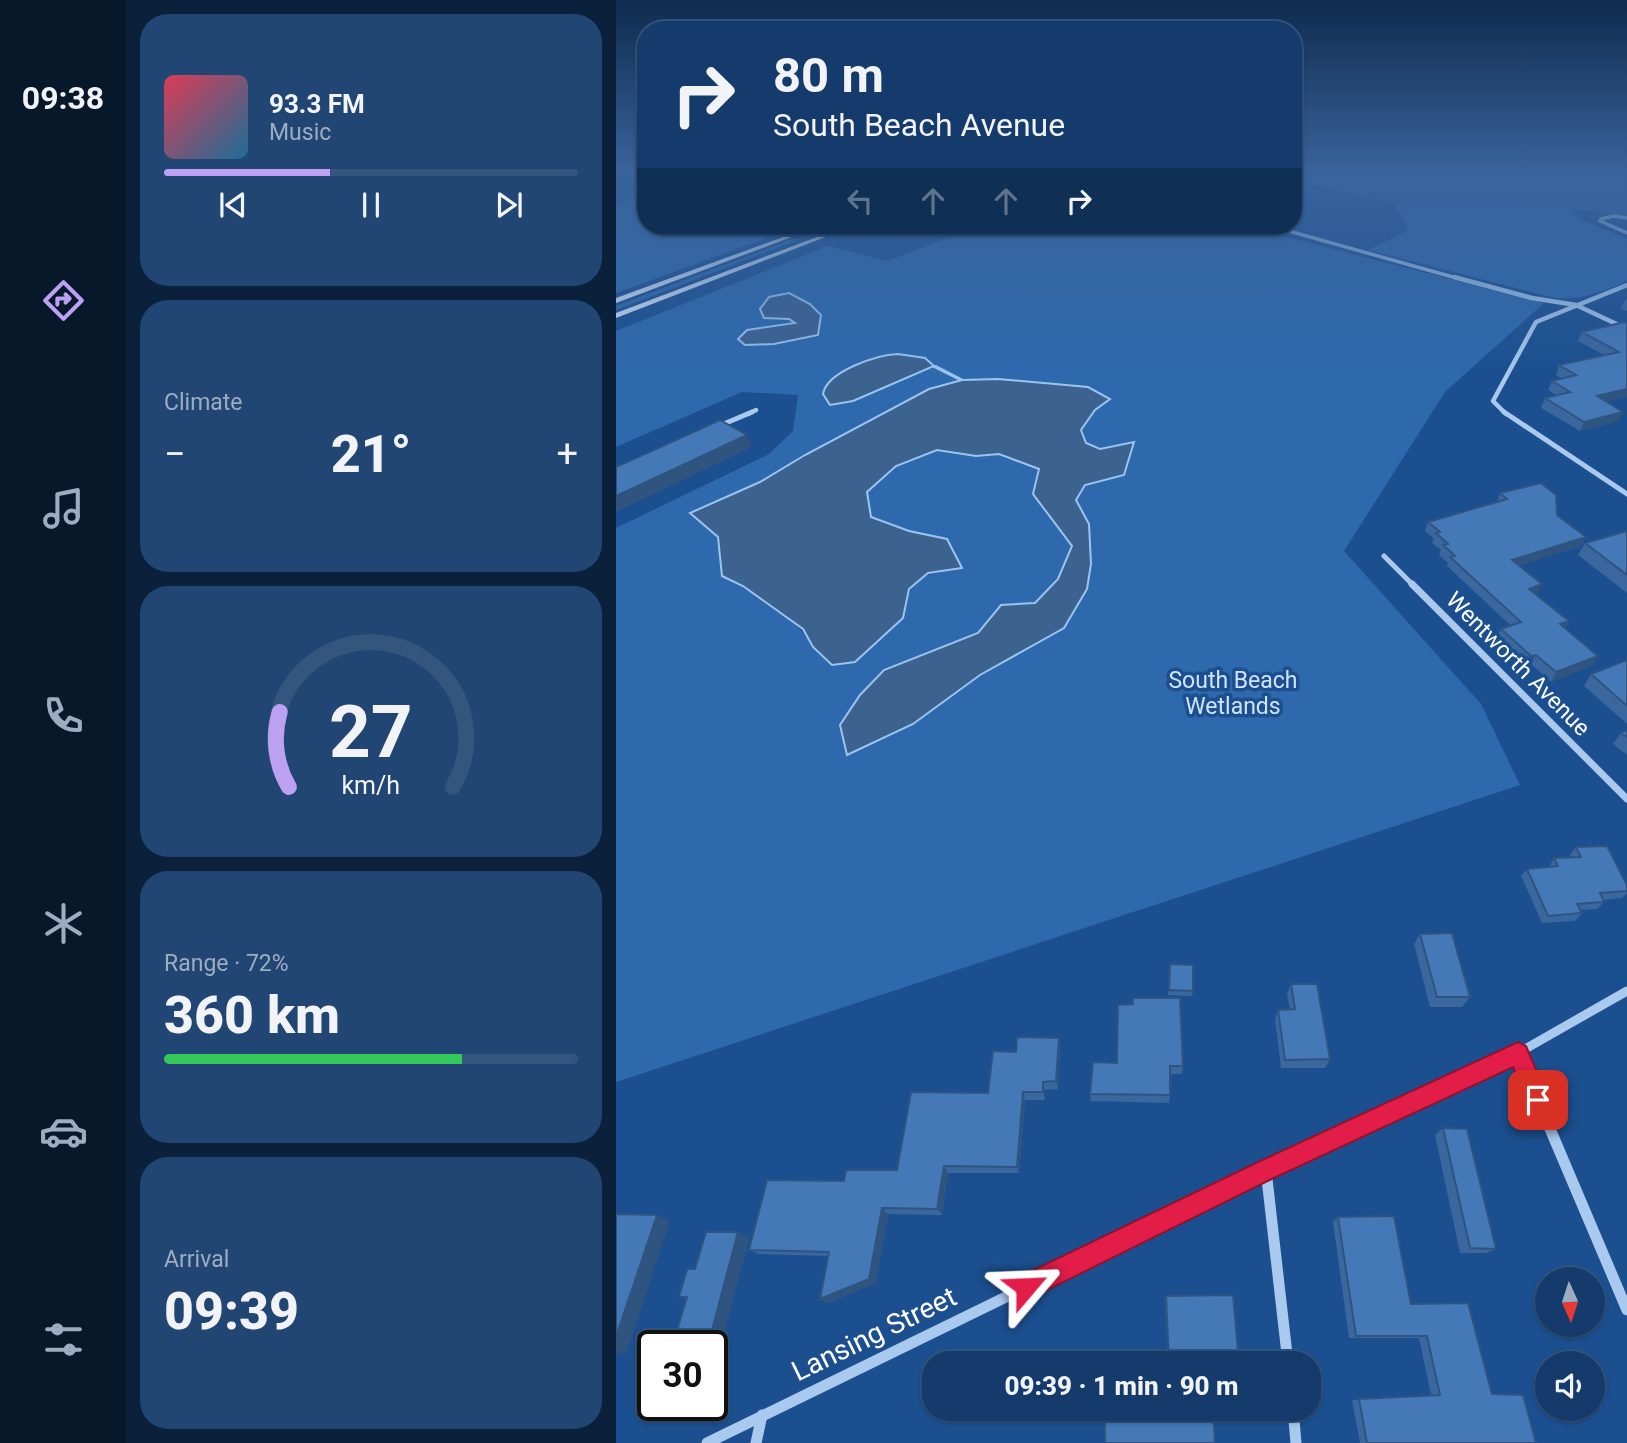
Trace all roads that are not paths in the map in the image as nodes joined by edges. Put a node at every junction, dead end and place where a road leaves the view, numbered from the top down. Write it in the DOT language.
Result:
graph roads {
  1 [pos="779,240"];
  2 [pos="814,240"];
  3 [pos="1323,240"];
  4 [pos="1627,285"];
  5 [pos="616,301"];
  6 [pos="1576,305"];
  7 [pos="616,316"];
  8 [pos="1627,329"];
  9 [pos="756,410"];
  10 [pos="718,427"];
  11 [pos="1627,495"];
  12 [pos="1384,556"];
  13 [pos="1627,799"];
  14 [pos="1627,991"];
  15 [pos="1518,1053"];
  16 [pos="1266,1170"];
  17 [pos="1627,1310"];
  18 [pos="1287,1351"];
  19 [pos="762,1415"];
  20 [pos="1294,1421"];
  21 [pos="707,1443"];
  22 [pos="756,1443"];
  23 [pos="1296,1443"];
  1 -- 5 [label="main road"];
  2 -- 7 [label="main road"];
  3 -- 6 [label="street"];
  4 -- 6 [label="street"];
  6 -- 8 [label="street"];
  6 -- 11 [label="street"];
  9 -- 10 [label="street"];
  12 -- 13 [label="street, Wentworth Avenue"];
  14 -- 15 [label="street, Lansing Street"];
  15 -- 16 [label="street, Lansing Street"];
  15 -- 17 [label="street"];
  16 -- 18 [label="street"];
  16 -- 19 [label="street, Lansing Street"];
  19 -- 21 [label="street, Lansing Street"];
  19 -- 22 [label="street"];
  20 -- 23 [label="street"];
}
